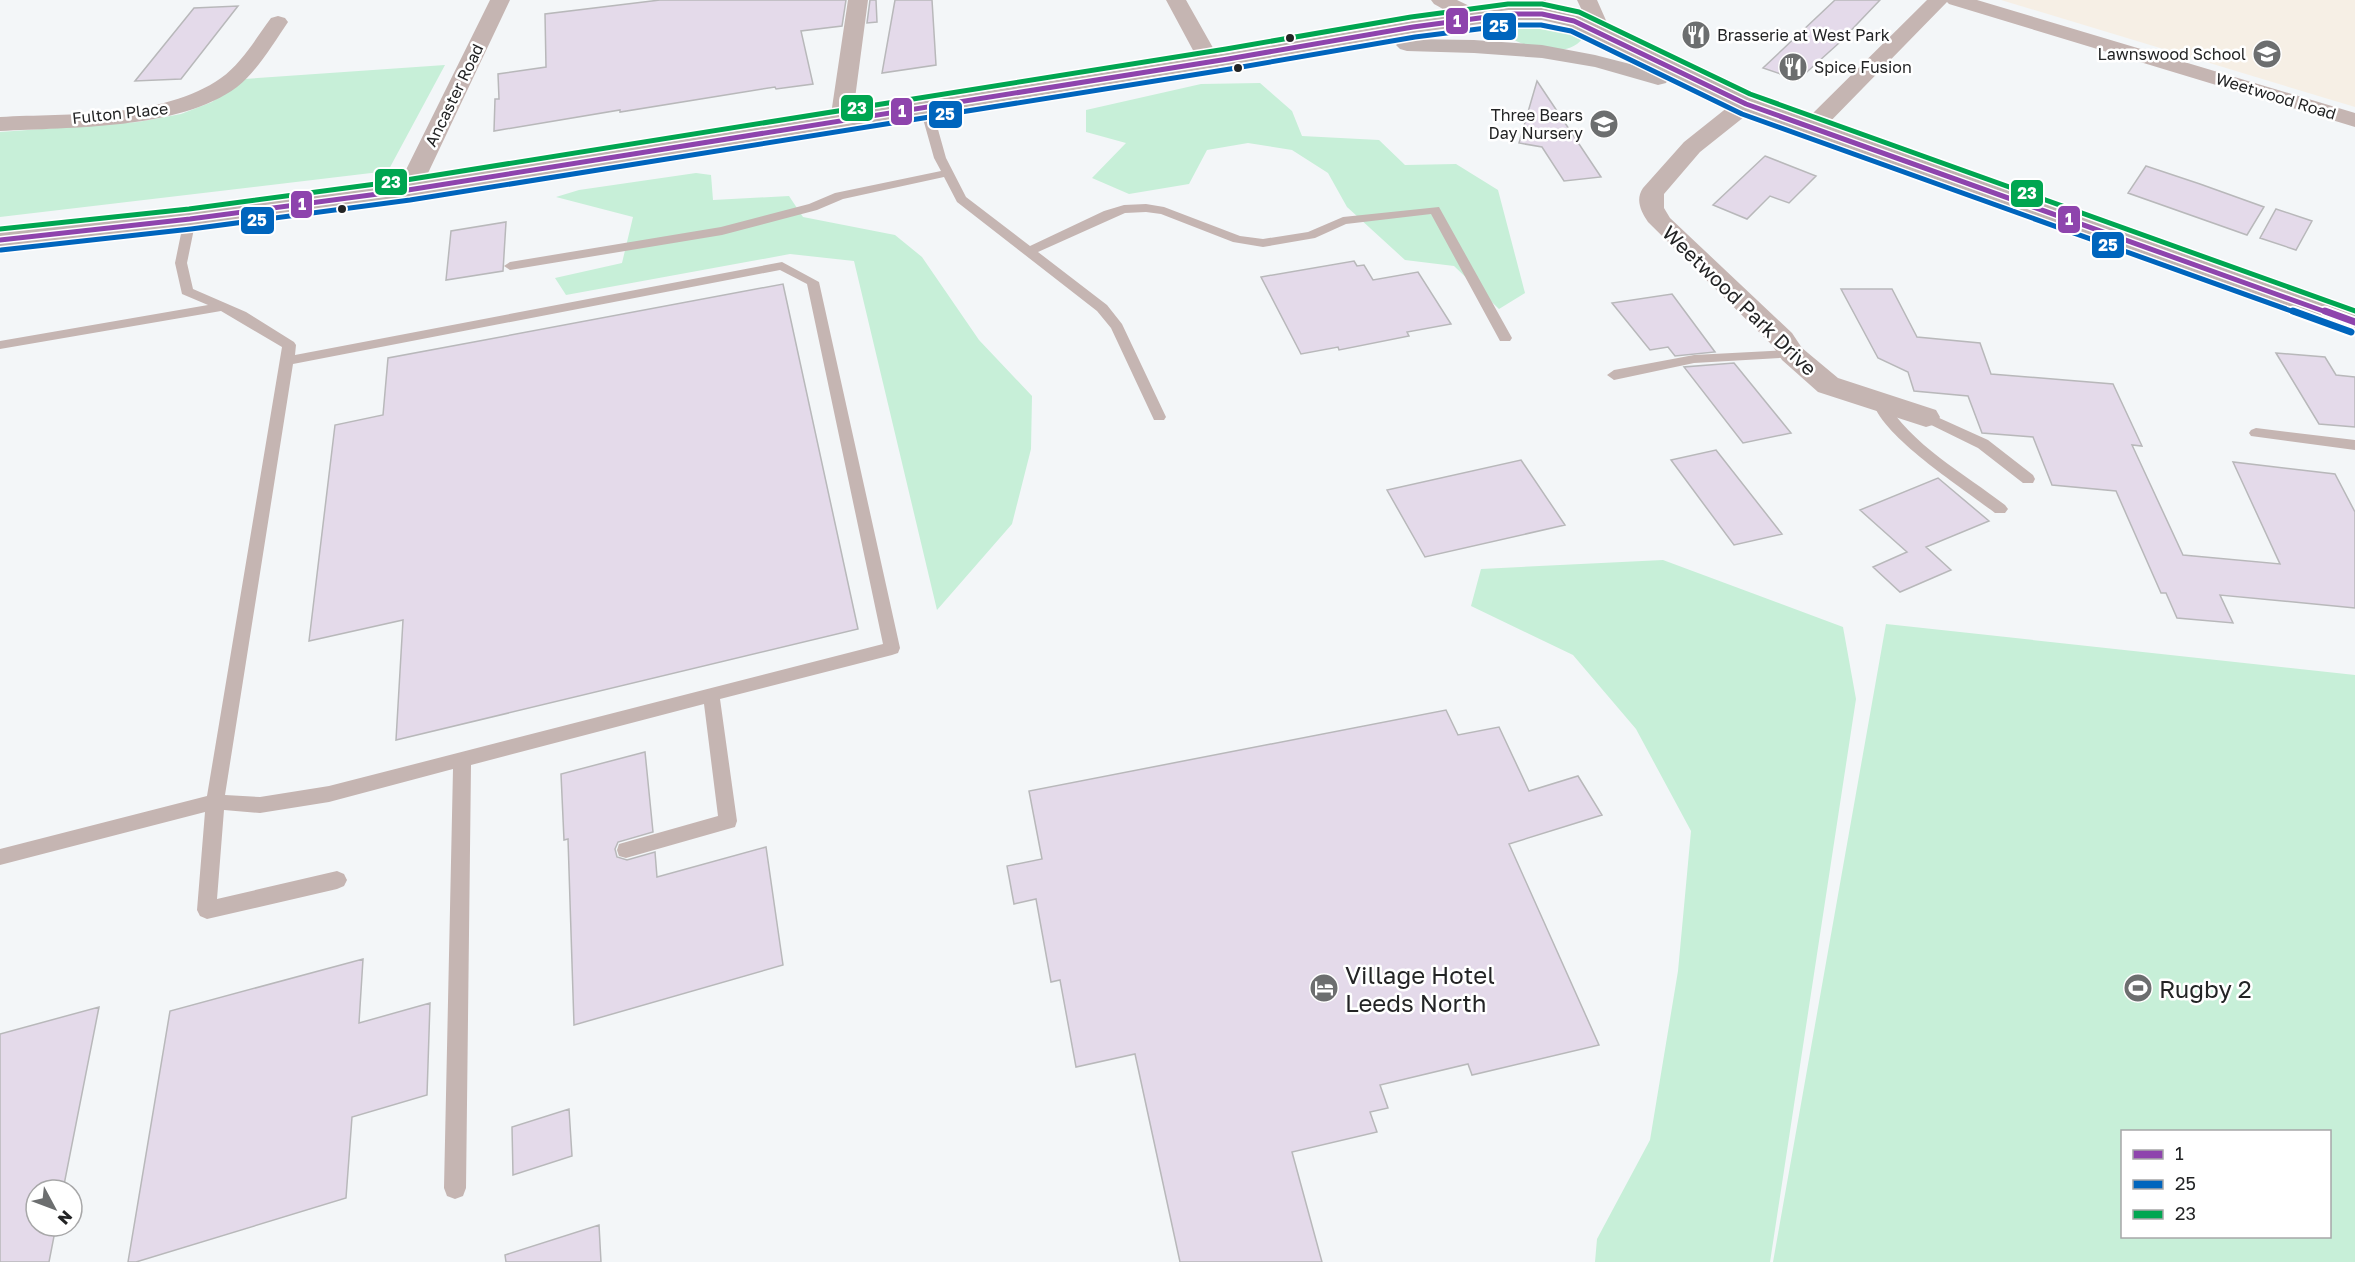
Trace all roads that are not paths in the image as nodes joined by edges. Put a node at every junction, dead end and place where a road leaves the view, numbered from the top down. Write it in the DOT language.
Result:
graph roads {
  1 [pos="500,0"];
  2 [pos="858,0"];
  3 [pos="1176,0"];
  4 [pos="1441,0"];
  5 [pos="1536,0"];
  6 [pos="1587,0"];
  7 [pos="1938,0"];
  8 [pos="1956,0"];
  9 [pos="1509,14"];
  10 [pos="1479,18"];
  11 [pos="278,22"];
  12 [pos="1602,34"];
  13 [pos="1306,46"];
  14 [pos="1501,48"];
  15 [pos="1585,59"];
  16 [pos="1210,62"];
  17 [pos="1735,99"];
  18 [pos="926,108"];
  19 [pos="2355,120"];
  20 [pos="841,121"];
  21 [pos="0,124"];
  22 [pos="1812,127"];
  23 [pos="948,173"];
  24 [pos="408,189"];
  25 [pos="190,219"];
  26 [pos="0,240"];
  27 [pos="1031,251"];
  28 [pos="510,266"];
  29 [pos="222,307"];
  30 [pos="2355,322"];
  31 [pos="1505,338"];
  32 [pos="0,345"];
  33 [pos="1792,354"];
  34 [pos="287,361"];
  35 [pos="1614,375"];
  36 [pos="1880,403"];
  37 [pos="1159,417"];
  38 [pos="1926,417"];
  39 [pos="2256,433"];
  40 [pos="2355,445"];
  41 [pos="2028,479"];
  42 [pos="2000,508"];
  43 [pos="711,694"];
  44 [pos="462,758"];
  45 [pos="215,802"];
  46 [pos="626,850"];
  47 [pos="0,857"];
  48 [pos="337,880"];
  49 [pos="455,1188"];
  1 -- 24 [label="street, Ancaster Road"];
  2 -- 20 [label="street"];
  3 -- 16 [label="street"];
  4 -- 10 [label="street"];
  5 -- 9 [label="street"];
  6 -- 12 [label="street"];
  7 -- 22 [label="street"];
  8 -- 19 [label="street, Weetwood Road"];
  9 -- 10 [label="highway"];
  9 -- 12 [label="highway"];
  10 -- 13 [label="highway"];
  10 -- 14 [label="highway"];
  11 -- 21 [label="street, Fulton Place"];
  12 -- 15 [label="highway"];
  12 -- 17 [label="highway"];
  13 -- 14 [label="highway"];
  13 -- 16 [label="highway"];
  14 -- 15 [label="highway"];
  15 -- 17 [label="highway"];
  16 -- 18 [label="highway"];
  17 -- 22 [label="highway"];
  17 -- 33 [label="street, Weetwood Park Drive"];
  18 -- 20 [label="highway"];
  18 -- 23 [label="lane"];
  20 -- 24 [label="highway"];
  22 -- 30 [label="highway"];
  23 -- 27 [label="lane"];
  23 -- 28 [label="lane"];
  24 -- 25 [label="highway"];
  25 -- 26 [label="highway"];
  25 -- 29 [label="lane"];
  27 -- 31 [label="lane"];
  27 -- 37 [label="lane"];
  29 -- 32 [label="lane"];
  29 -- 34 [label="lane"];
  33 -- 35 [label="lane"];
  33 -- 36 [label="street, Weetwood Park Drive"];
  34 -- 43 [label="lane"];
  34 -- 45 [label="lane"];
  36 -- 38 [label="street, Weetwood Park Drive"];
  36 -- 42 [label="lane"];
  38 -- 41 [label="lane, Weetwood Park Drive"];
  39 -- 40 [label="lane"];
  43 -- 44 [label="lane"];
  43 -- 46 [label="lane"];
  44 -- 45 [label="lane"];
  44 -- 49 [label="lane"];
  45 -- 47 [label="lane"];
  45 -- 48 [label="lane"];
}
